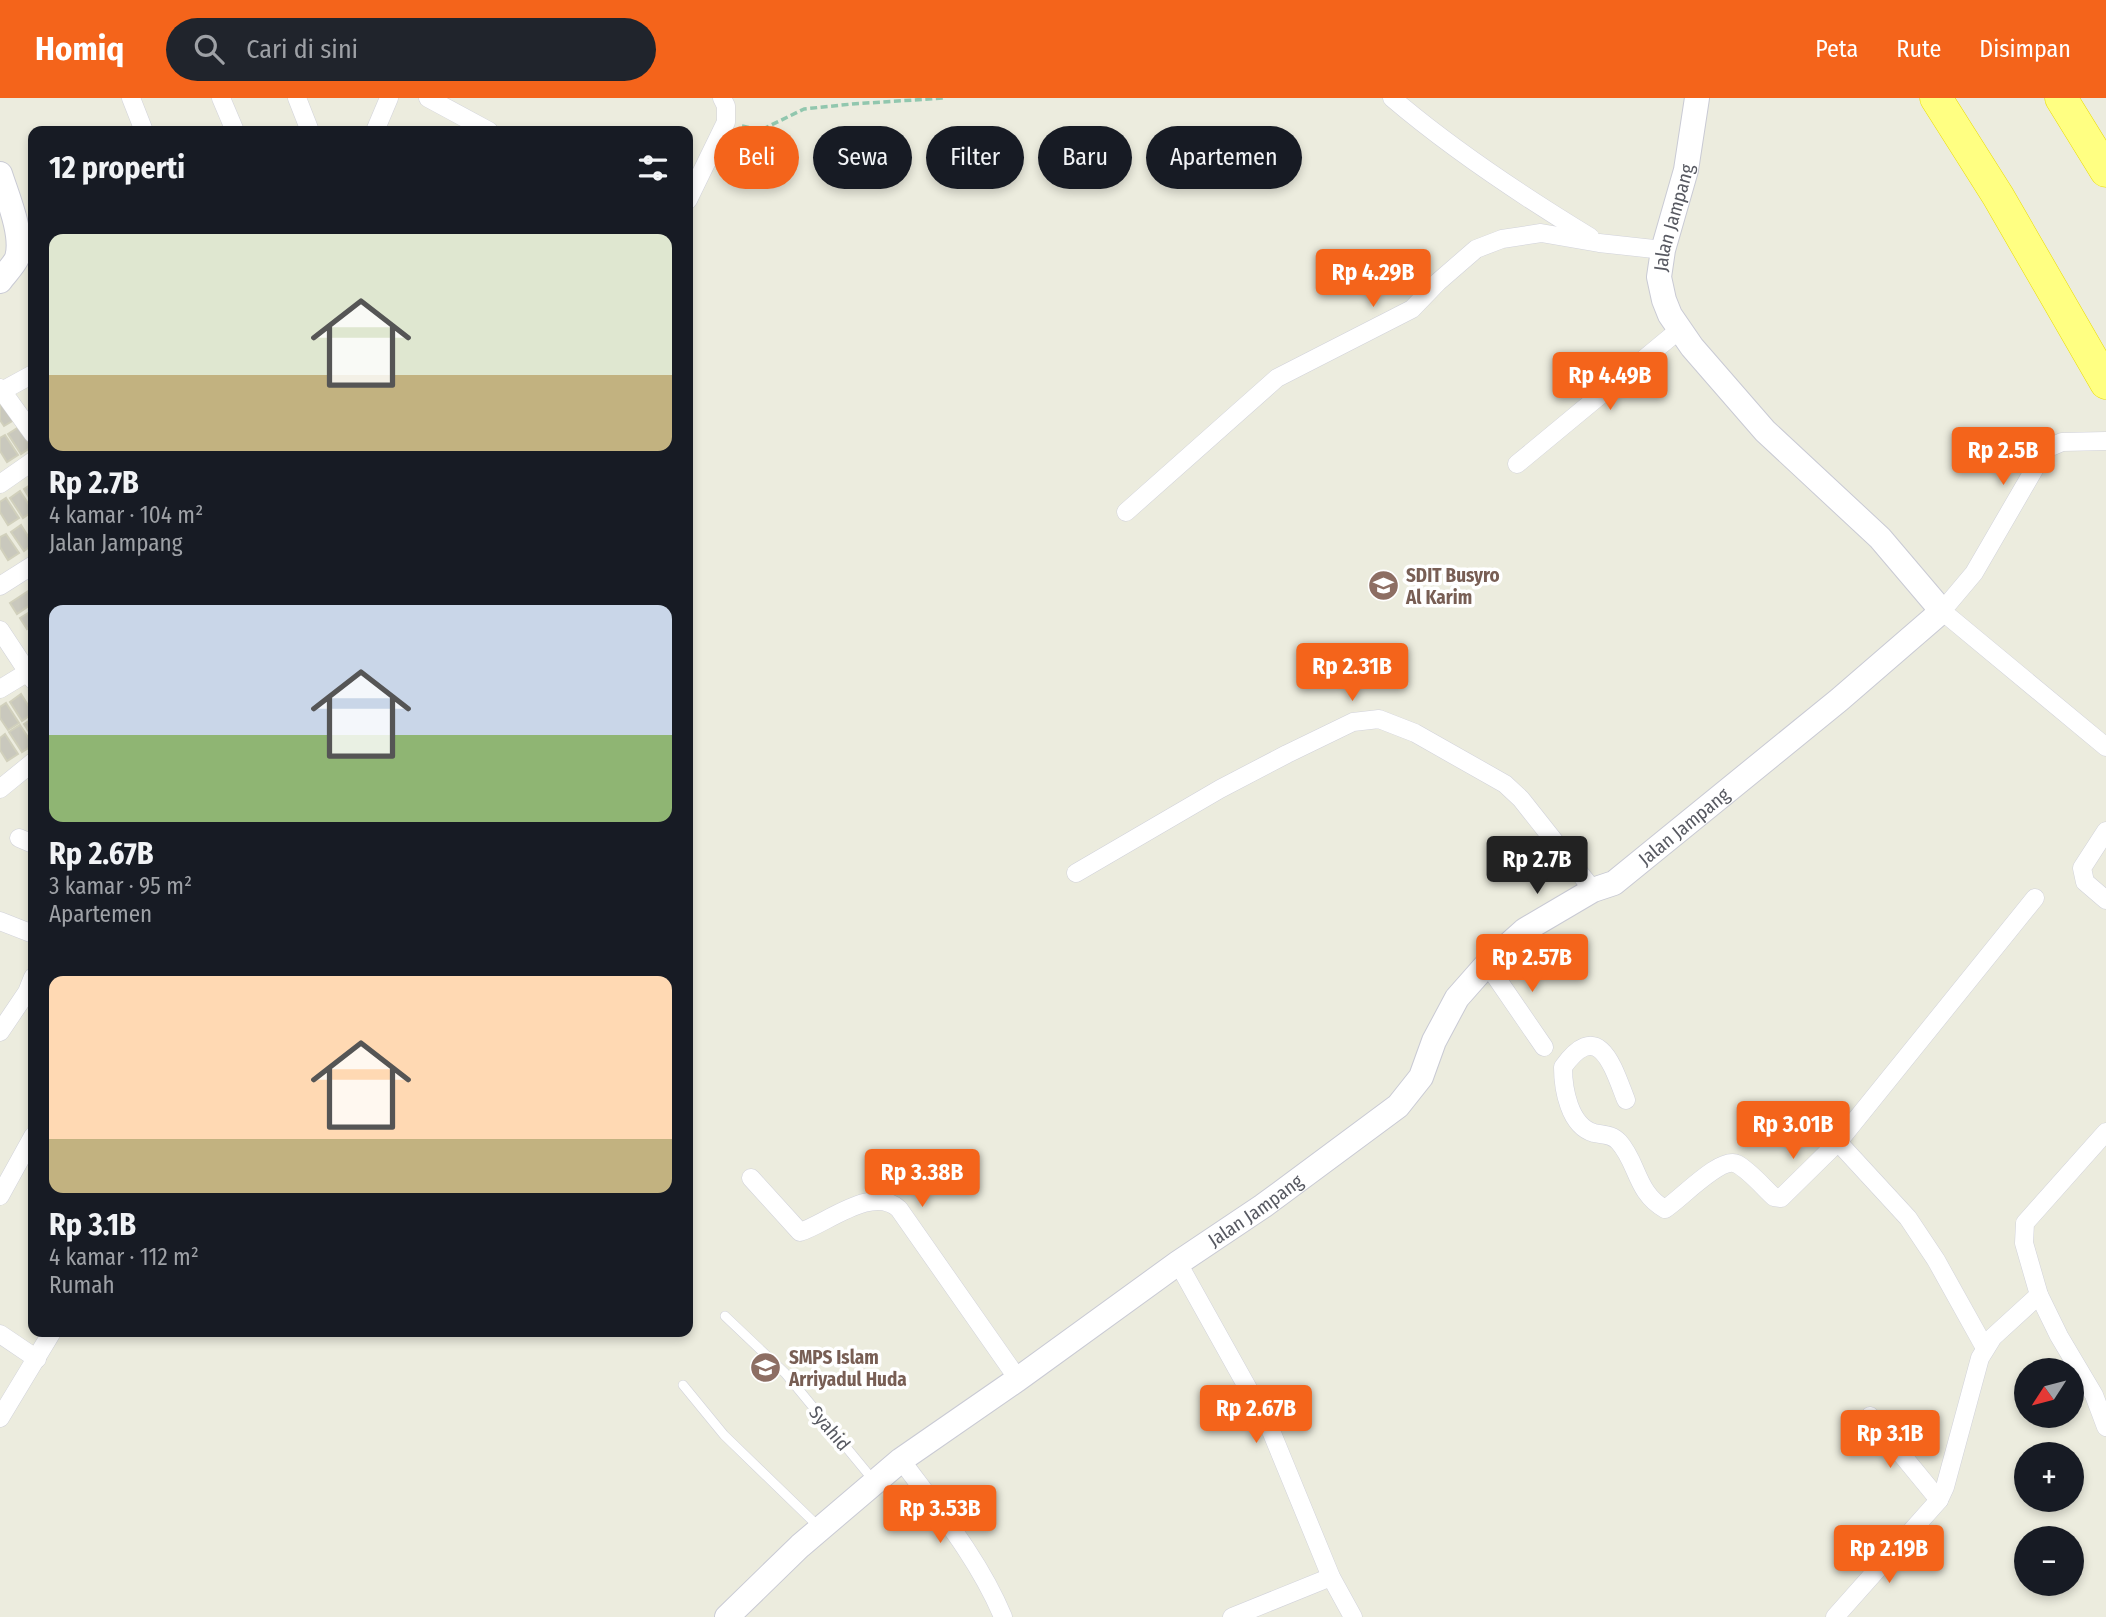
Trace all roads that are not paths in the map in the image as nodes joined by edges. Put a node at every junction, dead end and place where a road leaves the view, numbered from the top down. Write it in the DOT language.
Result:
graph roads {
  1 [pos="131,98"];
  2 [pos="221,98"];
  3 [pos="298,98"];
  4 [pos="389,98"];
  5 [pos="428,98"];
  6 [pos="722,98"];
  7 [pos="1392,98"];
  8 [pos="1697,98"];
  9 [pos="1936,98"];
  10 [pos="2061,98"];
  11 [pos="142,126"];
  12 [pos="233,126"];
  13 [pos="308,126"];
  14 [pos="377,126"];
  15 [pos="480,126"];
  16 [pos="2106,171"];
  17 [pos="0,174"];
  18 [pos="693,190"];
  19 [pos="1599,243"];
  20 [pos="1663,250"];
  21 [pos="25,260"];
  22 [pos="0,281"];
  23 [pos="1679,330"];
  24 [pos="28,376"];
  25 [pos="2106,383"];
  26 [pos="1,390"];
  27 [pos="28,427"];
  28 [pos="2106,441"];
  29 [pos="28,464"];
  30 [pos="1517,464"];
  31 [pos="0,484"];
  32 [pos="1126,512"];
  33 [pos="28,568"];
  34 [pos="0,586"];
  35 [pos="1942,611"];
  36 [pos="0,630"];
  37 [pos="28,673"];
  38 [pos="28,677"];
  39 [pos="0,689"];
  40 [pos="2106,747"];
  41 [pos="28,766"];
  42 [pos="0,789"];
  43 [pos="2106,831"];
  44 [pos="1076,873"];
  45 [pos="1593,890"];
  46 [pos="2035,898"];
  47 [pos="2106,900"];
  48 [pos="0,921"];
  49 [pos="28,932"];
  50 [pos="1487,964"];
  51 [pos="28,992"];
  52 [pos="2,1024"];
  53 [pos="1545,1047"];
  54 [pos="1626,1100"];
  55 [pos="2106,1132"];
  56 [pos="1838,1142"];
  57 [pos="28,1145"];
  58 [pos="751,1178"];
  59 [pos="0,1196"];
  60 [pos="1178,1263"];
  61 [pos="2039,1295"];
  62 [pos="725,1316"];
  63 [pos="0,1334"];
  64 [pos="49,1337"];
  65 [pos="1985,1348"];
  66 [pos="37,1359"];
  67 [pos="1018,1379"];
  68 [pos="683,1385"];
  69 [pos="1870,1416"];
  70 [pos="0,1418"];
  71 [pos="2106,1427"];
  72 [pos="901,1461"];
  73 [pos="875,1481"];
  74 [pos="1939,1500"];
  75 [pos="820,1528"];
  76 [pos="1331,1577"];
  77 [pos="727,1617"];
  78 [pos="1003,1617"];
  79 [pos="1232,1617"];
  80 [pos="1353,1617"];
  81 [pos="1835,1617"];
  1 -- 11 [label="street"];
  2 -- 12 [label="street"];
  3 -- 13 [label="street"];
  4 -- 14 [label="street"];
  5 -- 15 [label="street"];
  6 -- 18 [label="street"];
  7 -- 19 [label="street"];
  8 -- 20 [label="street, Jalan Jampang"];
  9 -- 25 [label="highway"];
  10 -- 16 [label="highway"];
  17 -- 21 [label="street"];
  19 -- 20 [label="street"];
  19 -- 32 [label="street"];
  20 -- 23 [label="street, Jalan Jampang"];
  21 -- 22 [label="street"];
  23 -- 30 [label="street"];
  23 -- 35 [label="street, Jalan Jampang"];
  24 -- 26 [label="street"];
  26 -- 27 [label="street"];
  28 -- 35 [label="street"];
  29 -- 31 [label="street"];
  33 -- 34 [label="street"];
  35 -- 40 [label="street"];
  35 -- 45 [label="street, Jalan Jampang"];
  36 -- 37 [label="street"];
  38 -- 39 [label="street"];
  41 -- 42 [label="street"];
  43 -- 47 [label="street"];
  44 -- 45 [label="street"];
  45 -- 50 [label="street, Jalan Jampang"];
  46 -- 56 [label="street"];
  48 -- 49 [label="street"];
  50 -- 53 [label="street"];
  50 -- 60 [label="street, Jalan Jampang"];
  51 -- 52 [label="street"];
  54 -- 56 [label="street"];
  55 -- 61 [label="street"];
  56 -- 65 [label="street"];
  57 -- 59 [label="street"];
  58 -- 67 [label="street"];
  60 -- 67 [label="street, Jalan Jampang"];
  60 -- 76 [label="street"];
  61 -- 65 [label="street"];
  61 -- 71 [label="street"];
  62 -- 73 [label="lane, Syahid"];
  63 -- 66 [label="street"];
  64 -- 66 [label="street"];
  65 -- 74 [label="street"];
  66 -- 70 [label="street"];
  67 -- 72 [label="street, Jalan Jampang"];
  68 -- 75 [label="lane"];
  69 -- 74 [label="street"];
  72 -- 73 [label="street, Jalan Jampang"];
  72 -- 78 [label="street"];
  73 -- 75 [label="street, Jalan Jampang"];
  74 -- 81 [label="street"];
  75 -- 77 [label="street, Jalan Jampang"];
  76 -- 79 [label="street"];
  76 -- 80 [label="street"];
}
